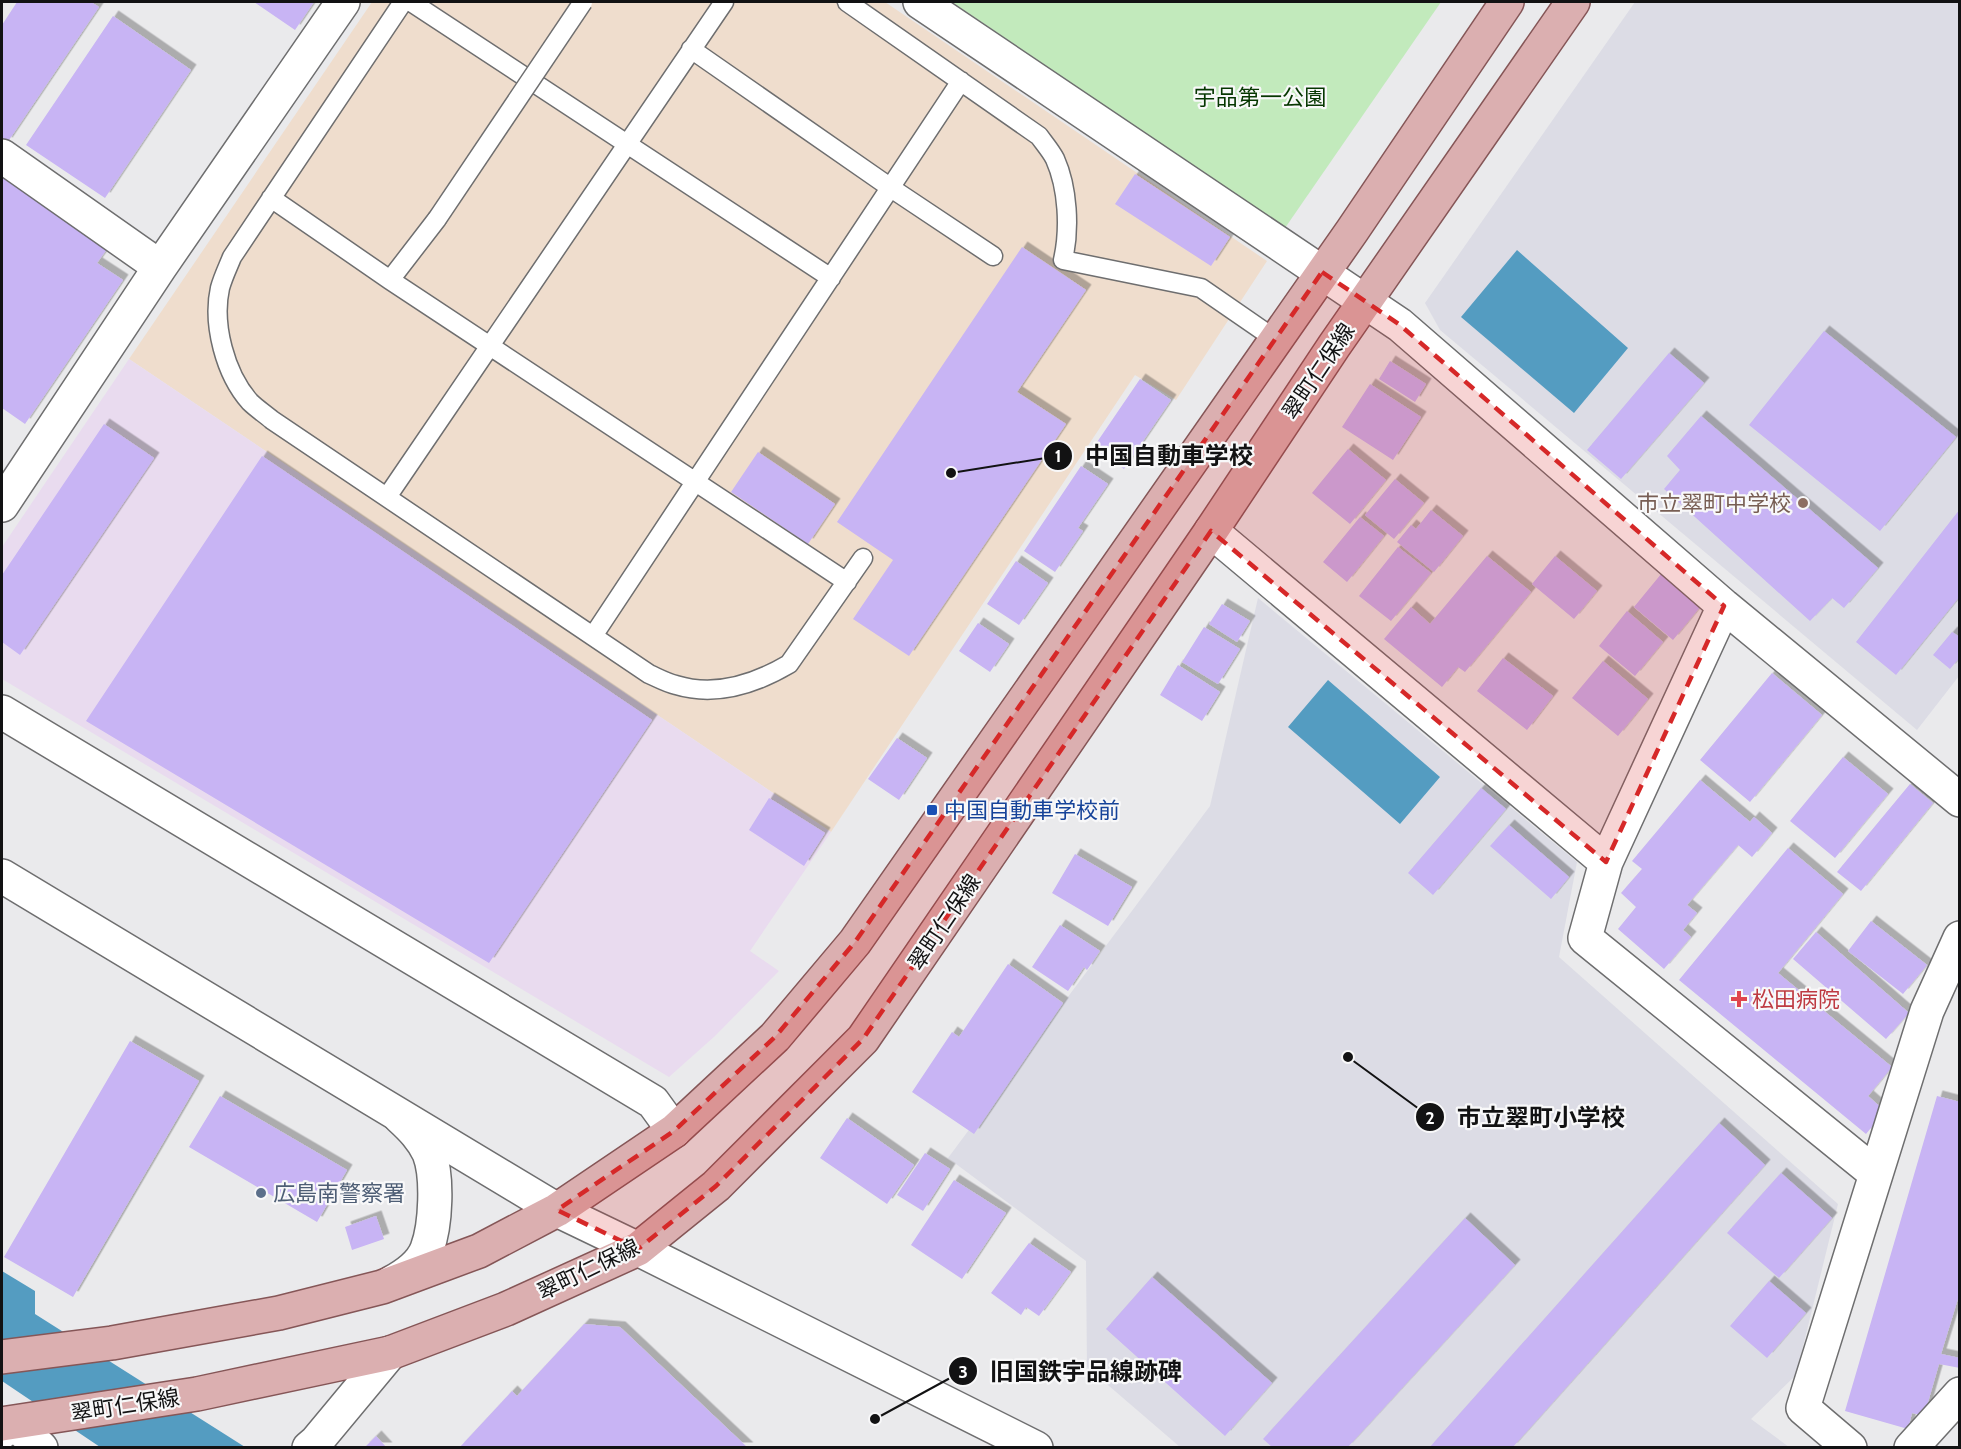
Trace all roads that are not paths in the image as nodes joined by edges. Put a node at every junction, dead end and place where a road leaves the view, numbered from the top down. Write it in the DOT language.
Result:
graph roads {
  1 [pos="343,2"];
  2 [pos="403,2"];
  3 [pos="411,2"];
  4 [pos="583,2"];
  5 [pos="724,2"];
  6 [pos="847,2"];
  7 [pos="920,2"];
  8 [pos="1507,2"];
  9 [pos="1573,2"];
  10 [pos="691,49"];
  11 [pos="962,81"];
  12 [pos="627,144"];
  13 [pos="2,156"];
  14 [pos="891,188"];
  15 [pos="271,198"];
  16 [pos="993,256"];
  17 [pos="160,267"];
  18 [pos="1322,272"];
  19 [pos="831,278"];
  20 [pos="390,280"];
  21 [pos="1365,301"];
  22 [pos="1275,339"];
  23 [pos="490,345"];
  24 [pos="695,481"];
  25 [pos="387,497"];
  26 [pos="2,505"];
  27 [pos="1211,531"];
  28 [pos="863,558"];
  29 [pos="847,582"];
  30 [pos="1724,606"];
  31 [pos="592,636"];
  32 [pos="2,712"];
  33 [pos="1959,800"];
  34 [pos="1606,862"];
  35 [pos="2,876"];
  36 [pos="1959,938"];
  37 [pos="397,1114"];
  38 [pos="674,1131"];
  39 [pos="1876,1174"];
  40 [pos="556,1210"];
  41 [pos="638,1249"];
  42 [pos="382,1287"];
  43 [pos="390,1353"];
  44 [pos="2,1357"];
  45 [pos="1959,1395"];
  46 [pos="20,1429"];
  47 [pos="1003,1440"];
  48 [pos="309,1448"];
  49 [pos="1036,1448"];
  50 [pos="1850,1448"];
  51 [pos="1911,1448"];
  1 -- 17 [label="street"];
  2 -- 15 [label="lane"];
  3 -- 12 [label="lane"];
  4 -- 20 [label="lane, bridge"];
  5 -- 10 [label="lane"];
  6 -- 11 [label="lane"];
  7 -- 18 [label="street"];
  8 -- 18 [label="main road"];
  9 -- 21 [label="main road, 翠町仁保線"];
  10 -- 12 [label="lane"];
  10 -- 14 [label="lane"];
  11 -- 14 [label="lane"];
  11 -- 22 [label="lane"];
  12 -- 19 [label="lane"];
  12 -- 23 [label="lane"];
  13 -- 17 [label="street"];
  14 -- 16 [label="lane"];
  14 -- 19 [label="lane"];
  15 -- 20 [label="lane"];
  15 -- 25 [label="lane"];
  17 -- 26 [label="street"];
  18 -- 21 [label="street"];
  18 -- 22 [label="main road"];
  19 -- 24 [label="lane"];
  20 -- 23 [label="lane"];
  21 -- 27 [label="main road, 翠町仁保線"];
  21 -- 30 [label="street"];
  22 -- 38 [label="main road"];
  23 -- 24 [label="lane"];
  23 -- 25 [label="lane"];
  24 -- 29 [label="lane"];
  24 -- 31 [label="lane"];
  25 -- 31 [label="lane"];
  27 -- 34 [label="street"];
  27 -- 41 [label="main road, 翠町仁保線"];
  28 -- 29 [label="lane"];
  29 -- 31 [label="lane"];
  30 -- 33 [label="street"];
  30 -- 34 [label="street"];
  32 -- 38 [label="street"];
  34 -- 39 [label="street"];
  35 -- 37 [label="street"];
  36 -- 39 [label="street"];
  37 -- 40 [label="street"];
  37 -- 42 [label="street"];
  38 -- 40 [label="main road"];
  39 -- 50 [label="street"];
  40 -- 41 [label="street"];
  40 -- 42 [label="main road"];
  41 -- 43 [label="main road, 翠町仁保線"];
  41 -- 47 [label="street"];
  42 -- 44 [label="main road"];
  43 -- 46 [label="main road, 翠町仁保線"];
  43 -- 48 [label="street"];
  45 -- 51 [label="street"];
  47 -- 49 [label="street"];
}
